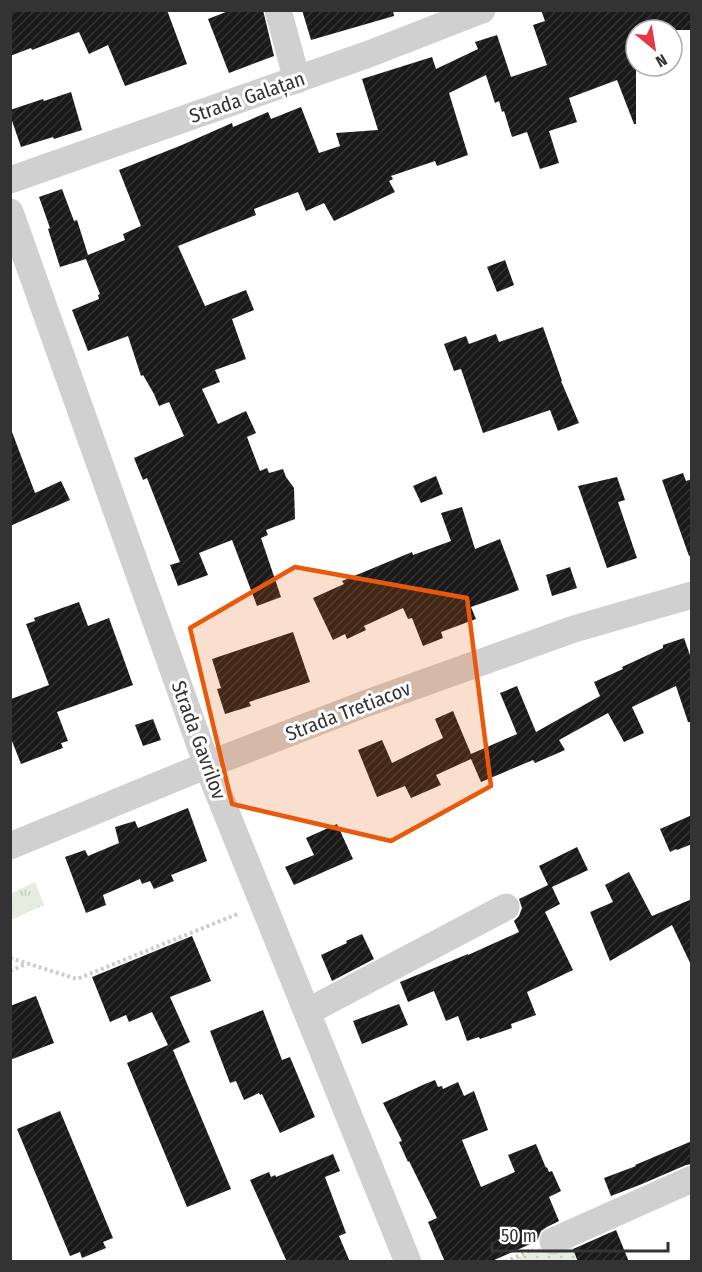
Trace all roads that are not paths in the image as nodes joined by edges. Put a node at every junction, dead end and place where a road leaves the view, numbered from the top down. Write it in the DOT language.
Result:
graph roads {
  1 [pos="278,10"];
  2 [pos="482,10"];
  3 [pos="297,80"];
  4 [pos="10,180"];
  5 [pos="10,212"];
  6 [pos="692,595"];
  7 [pos="207,765"];
  8 [pos="10,846"];
  9 [pos="506,907"];
  10 [pos="307,1011"];
  11 [pos="692,1179"];
  12 [pos="553,1240"];
  13 [pos="408,1262"];
  1 -- 3 [label="street"];
  2 -- 3 [label="street, Strada Galațan"];
  3 -- 4 [label="street, Strada Galațan"];
  5 -- 7 [label="street, Strada Gavrilov"];
  6 -- 7 [label="street, Strada Tretiacov"];
  7 -- 8 [label="street, Strada Tretiacov"];
  7 -- 10 [label="street, Strada Gavrilov"];
  9 -- 10 [label="street"];
  10 -- 13 [label="street, Strada Gavrilov"];
  11 -- 12 [label="street"];
}
